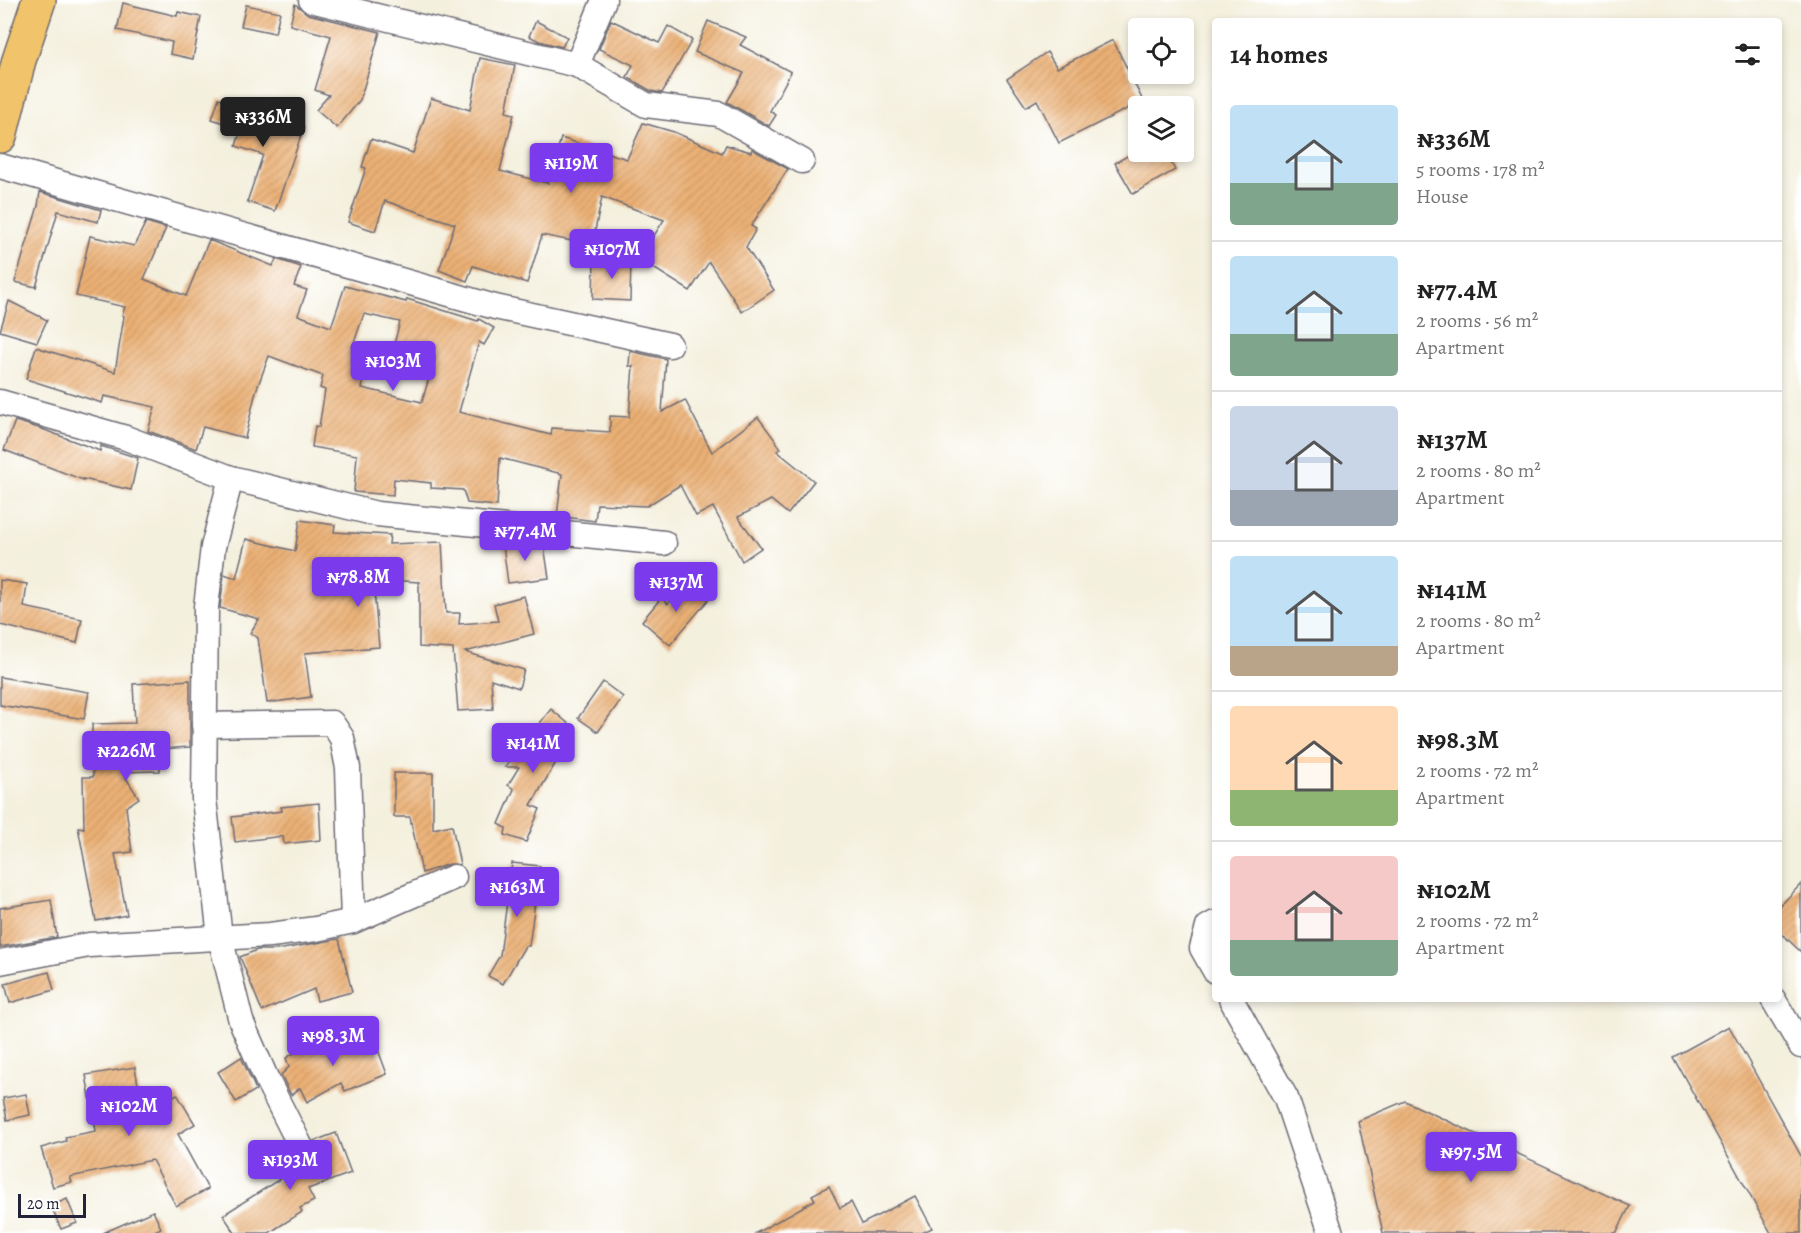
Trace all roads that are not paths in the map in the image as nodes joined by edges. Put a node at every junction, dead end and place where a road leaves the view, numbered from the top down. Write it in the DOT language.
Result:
graph roads {
  1 [pos="39,0"];
  2 [pos="311,0"];
  3 [pos="604,0"];
  4 [pos="10,61"];
  5 [pos="577,65"];
  6 [pos="0,136"];
  7 [pos="802,160"];
  8 [pos="0,166"];
  9 [pos="670,345"];
  10 [pos="0,402"];
  11 [pos="231,478"];
  12 [pos="664,543"];
  13 [pos="204,725"];
  14 [pos="454,877"];
  15 [pos="353,921"];
  16 [pos="1212,925"];
  17 [pos="220,937"];
  18 [pos="0,962"];
  19 [pos="1212,966"];
  20 [pos="1233,1002"];
  21 [pos="1775,1002"];
  22 [pos="1801,1046"];
  23 [pos="302,1149"];
  24 [pos="1331,1233"];
  1 -- 4 [label="highway"];
  2 -- 5 [label="street"];
  3 -- 5 [label="street"];
  4 -- 6 [label="highway"];
  5 -- 7 [label="street"];
  8 -- 9 [label="street"];
  10 -- 11 [label="street"];
  11 -- 12 [label="street"];
  11 -- 13 [label="street"];
  13 -- 15 [label="street"];
  13 -- 17 [label="street"];
  14 -- 15 [label="street"];
  15 -- 17 [label="street"];
  16 -- 19 [label="street"];
  17 -- 18 [label="street"];
  17 -- 23 [label="street"];
  20 -- 24 [label="street"];
  21 -- 22 [label="street"];
}
